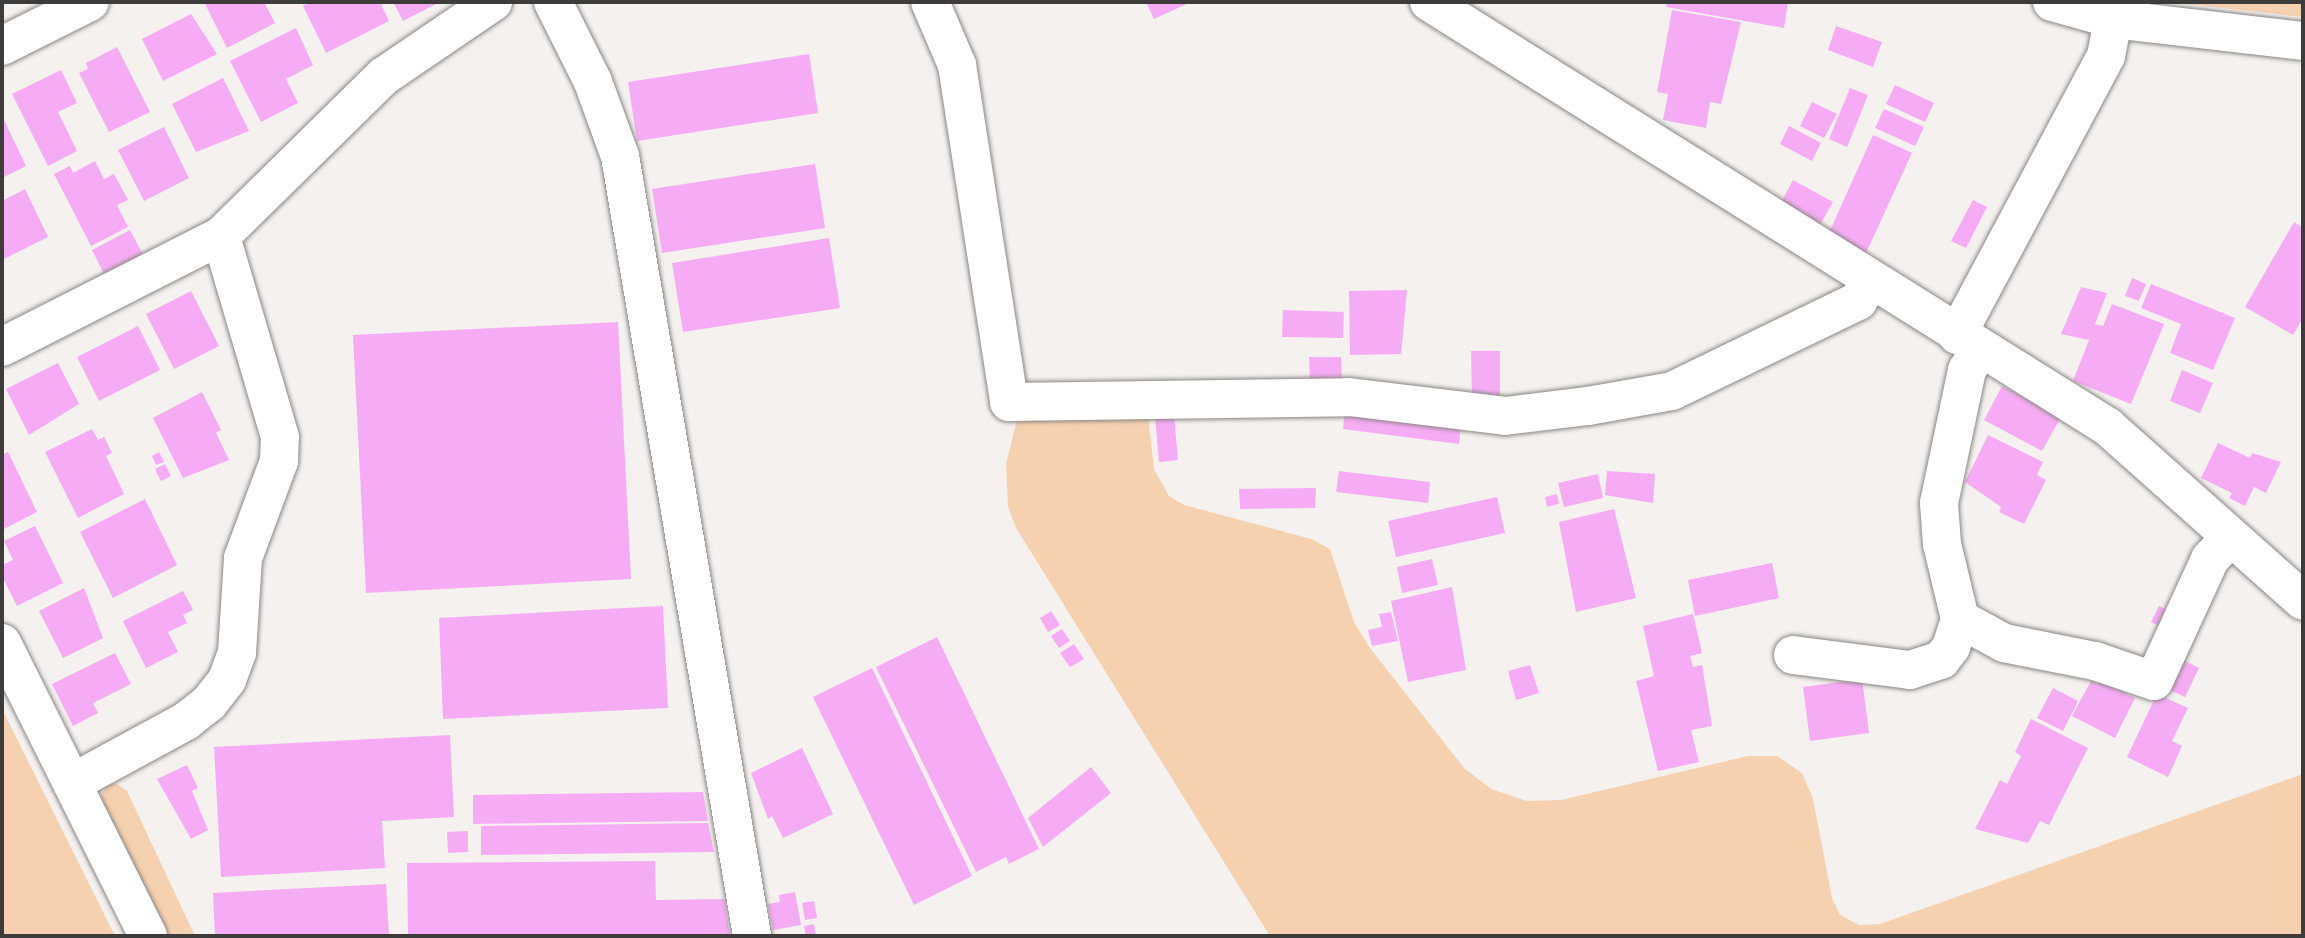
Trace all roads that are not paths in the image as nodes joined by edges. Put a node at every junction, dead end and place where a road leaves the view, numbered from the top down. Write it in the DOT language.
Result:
graph roads {
  1 [pos="90,2"];
  2 [pos="493,2"];
  3 [pos="553,2"];
  4 [pos="930,2"];
  5 [pos="1429,2"];
  6 [pos="2052,2"];
  7 [pos="2113,19"];
  8 [pos="2303,41"];
  9 [pos="2,46"];
  10 [pos="221,236"];
  11 [pos="1870,281"];
  12 [pos="1969,342"];
  13 [pos="2,347"];
  14 [pos="2231,537"];
  15 [pos="2303,601"];
  16 [pos="1960,619"];
  17 [pos="2,643"];
  18 [pos="1793,656"];
  19 [pos="72,783"];
  20 [pos="148,936"];
  21 [pos="752,936"];
  1 -- 9 [label="street"];
  2 -- 10 [label="street"];
  3 -- 21 [label="street"];
  4 -- 11 [label="street"];
  5 -- 11 [label="street"];
  6 -- 7 [label="street"];
  7 -- 8 [label="street"];
  7 -- 12 [label="street"];
  10 -- 13 [label="street"];
  10 -- 19 [label="street"];
  11 -- 12 [label="street"];
  12 -- 14 [label="street"];
  12 -- 16 [label="street"];
  14 -- 15 [label="street"];
  14 -- 16 [label="street"];
  16 -- 18 [label="street"];
  17 -- 19 [label="street"];
  19 -- 20 [label="street"];
}
